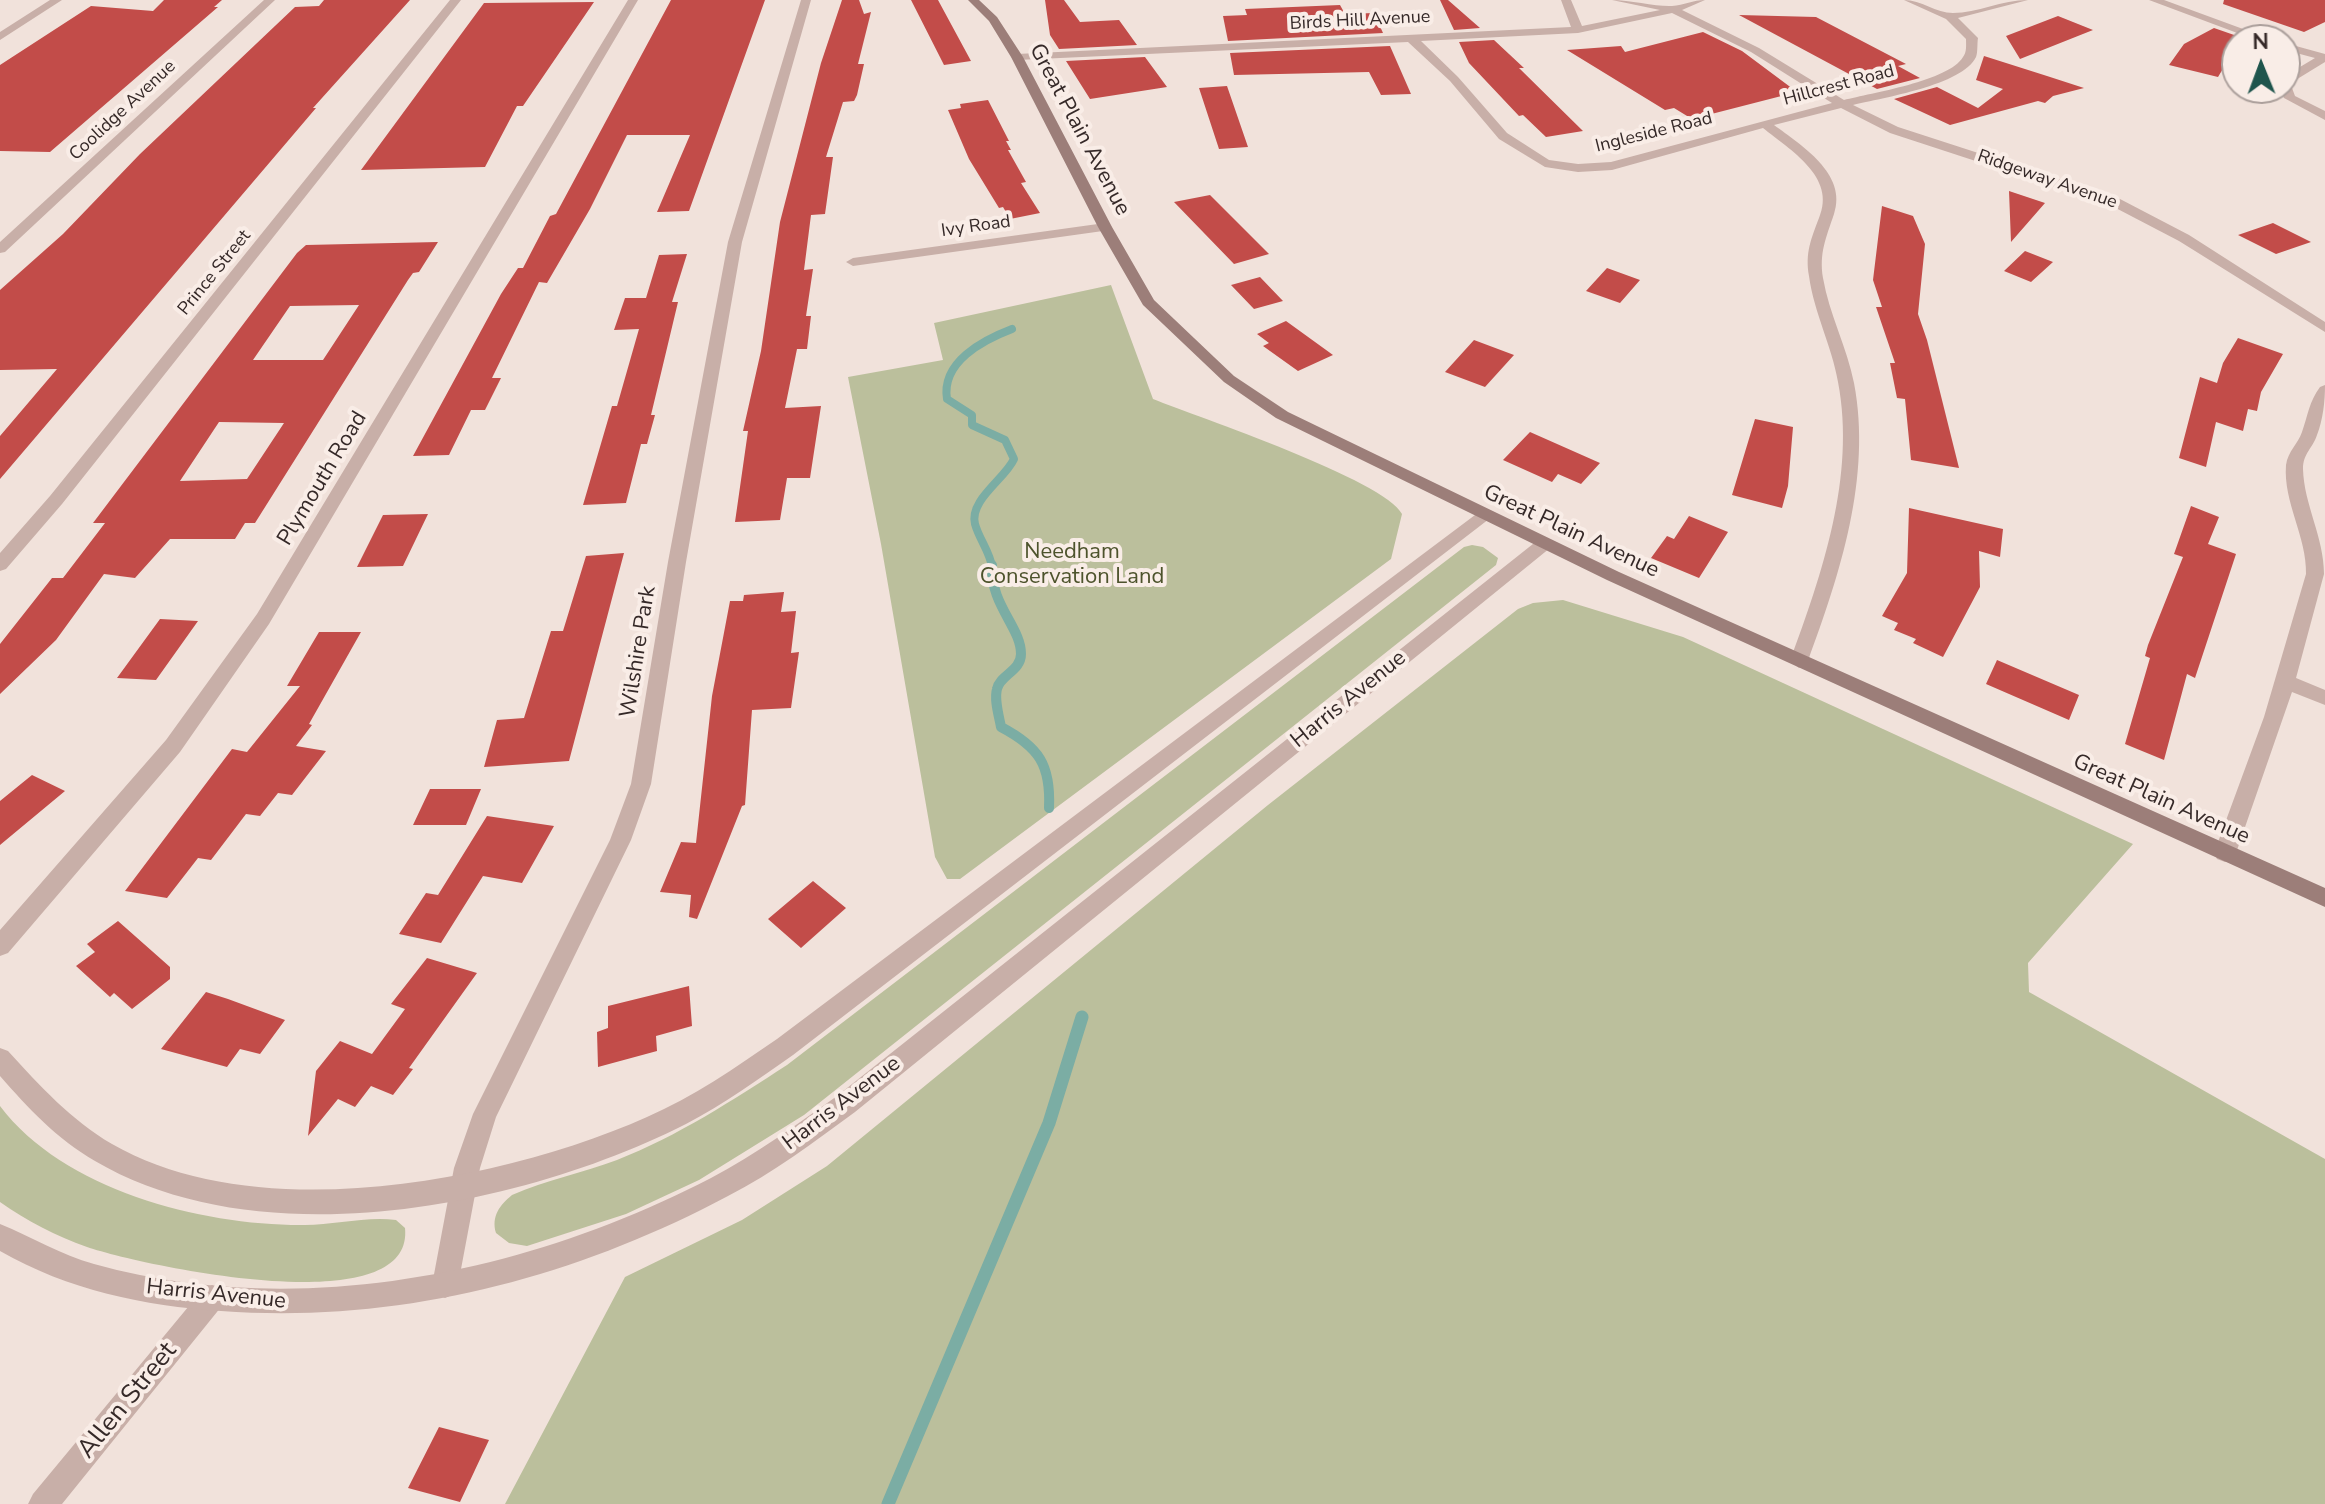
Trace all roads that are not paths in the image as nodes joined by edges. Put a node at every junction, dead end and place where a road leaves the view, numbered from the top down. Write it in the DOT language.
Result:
graph roads {
  1 [pos="57,0"];
  2 [pos="270,0"];
  3 [pos="456,0"];
  4 [pos="633,0"];
  5 [pos="806,0"];
  6 [pos="973,0"];
  7 [pos="1566,0"];
  8 [pos="1617,0"];
  9 [pos="1700,0"];
  10 [pos="1909,0"];
  11 [pos="2023,0"];
  12 [pos="2154,0"];
  13 [pos="1671,9"];
  14 [pos="1950,17"];
  15 [pos="2222,24"];
  16 [pos="1578,30"];
  17 [pos="0,37"];
  18 [pos="1410,37"];
  19 [pos="2301,51"];
  20 [pos="1017,57"];
  21 [pos="2324,57"];
  22 [pos="1840,103"];
  23 [pos="2325,116"];
  24 [pos="1765,124"];
  25 [pos="1105,227"];
  26 [pos="0,249"];
  27 [pos="853,262"];
  28 [pos="2325,328"];
  29 [pos="2325,390"];
  30 [pos="1483,515"];
  31 [pos="1544,544"];
  32 [pos="0,565"];
  33 [pos="1799,661"];
  34 [pos="2286,682"];
  35 [pos="2325,698"];
  36 [pos="2225,853"];
  37 [pos="2325,898"];
  38 [pos="0,946"];
  39 [pos="0,1059"];
  40 [pos="463,1187"];
  41 [pos="0,1237"];
  42 [pos="445,1285"];
  43 [pos="212,1298"];
  44 [pos="43,1504"];
  1 -- 17 [label="street"];
  2 -- 26 [label="street, Coolidge Avenue"];
  3 -- 32 [label="street, Prince Street"];
  4 -- 38 [label="street, Plymouth Road"];
  5 -- 40 [label="street, Wilshire Park"];
  6 -- 20 [label="main road, Great Plain Avenue"];
  7 -- 16 [label="street"];
  8 -- 13 [label="street"];
  9 -- 13 [label="street, Birds Hill Avenue"];
  10 -- 14 [label="street"];
  11 -- 14 [label="street"];
  12 -- 15 [label="street"];
  13 -- 16 [label="street, Birds Hill Avenue"];
  13 -- 22 [label="street, Ridgeway Avenue"];
  14 -- 22 [label="street, Hillcrest Road"];
  16 -- 18 [label="street, Birds Hill Avenue"];
  18 -- 20 [label="street, Birds Hill Avenue"];
  18 -- 24 [label="street, Ingleside Road"];
  19 -- 21 [label="street"];
  20 -- 25 [label="main road, Great Plain Avenue"];
  21 -- 23 [label="street"];
  22 -- 24 [label="street, Hillcrest Road"];
  22 -- 28 [label="street, Ridgeway Avenue"];
  24 -- 33 [label="street, Hillcrest Road"];
  25 -- 27 [label="street, Ivy Road"];
  25 -- 30 [label="main road, Great Plain Avenue"];
  29 -- 34 [label="street"];
  30 -- 31 [label="main road, Great Plain Avenue"];
  30 -- 40 [label="street"];
  31 -- 33 [label="main road, Great Plain Avenue"];
  31 -- 42 [label="street, Harris Avenue"];
  33 -- 36 [label="main road, Great Plain Avenue"];
  34 -- 35 [label="street"];
  34 -- 36 [label="street"];
  36 -- 37 [label="main road, Great Plain Avenue"];
  39 -- 40 [label="street"];
  40 -- 42 [label="street, Wilshire Park"];
  41 -- 43 [label="street, Harris Avenue"];
  42 -- 43 [label="street, Harris Avenue"];
  43 -- 44 [label="street, Allen Street"];
}
